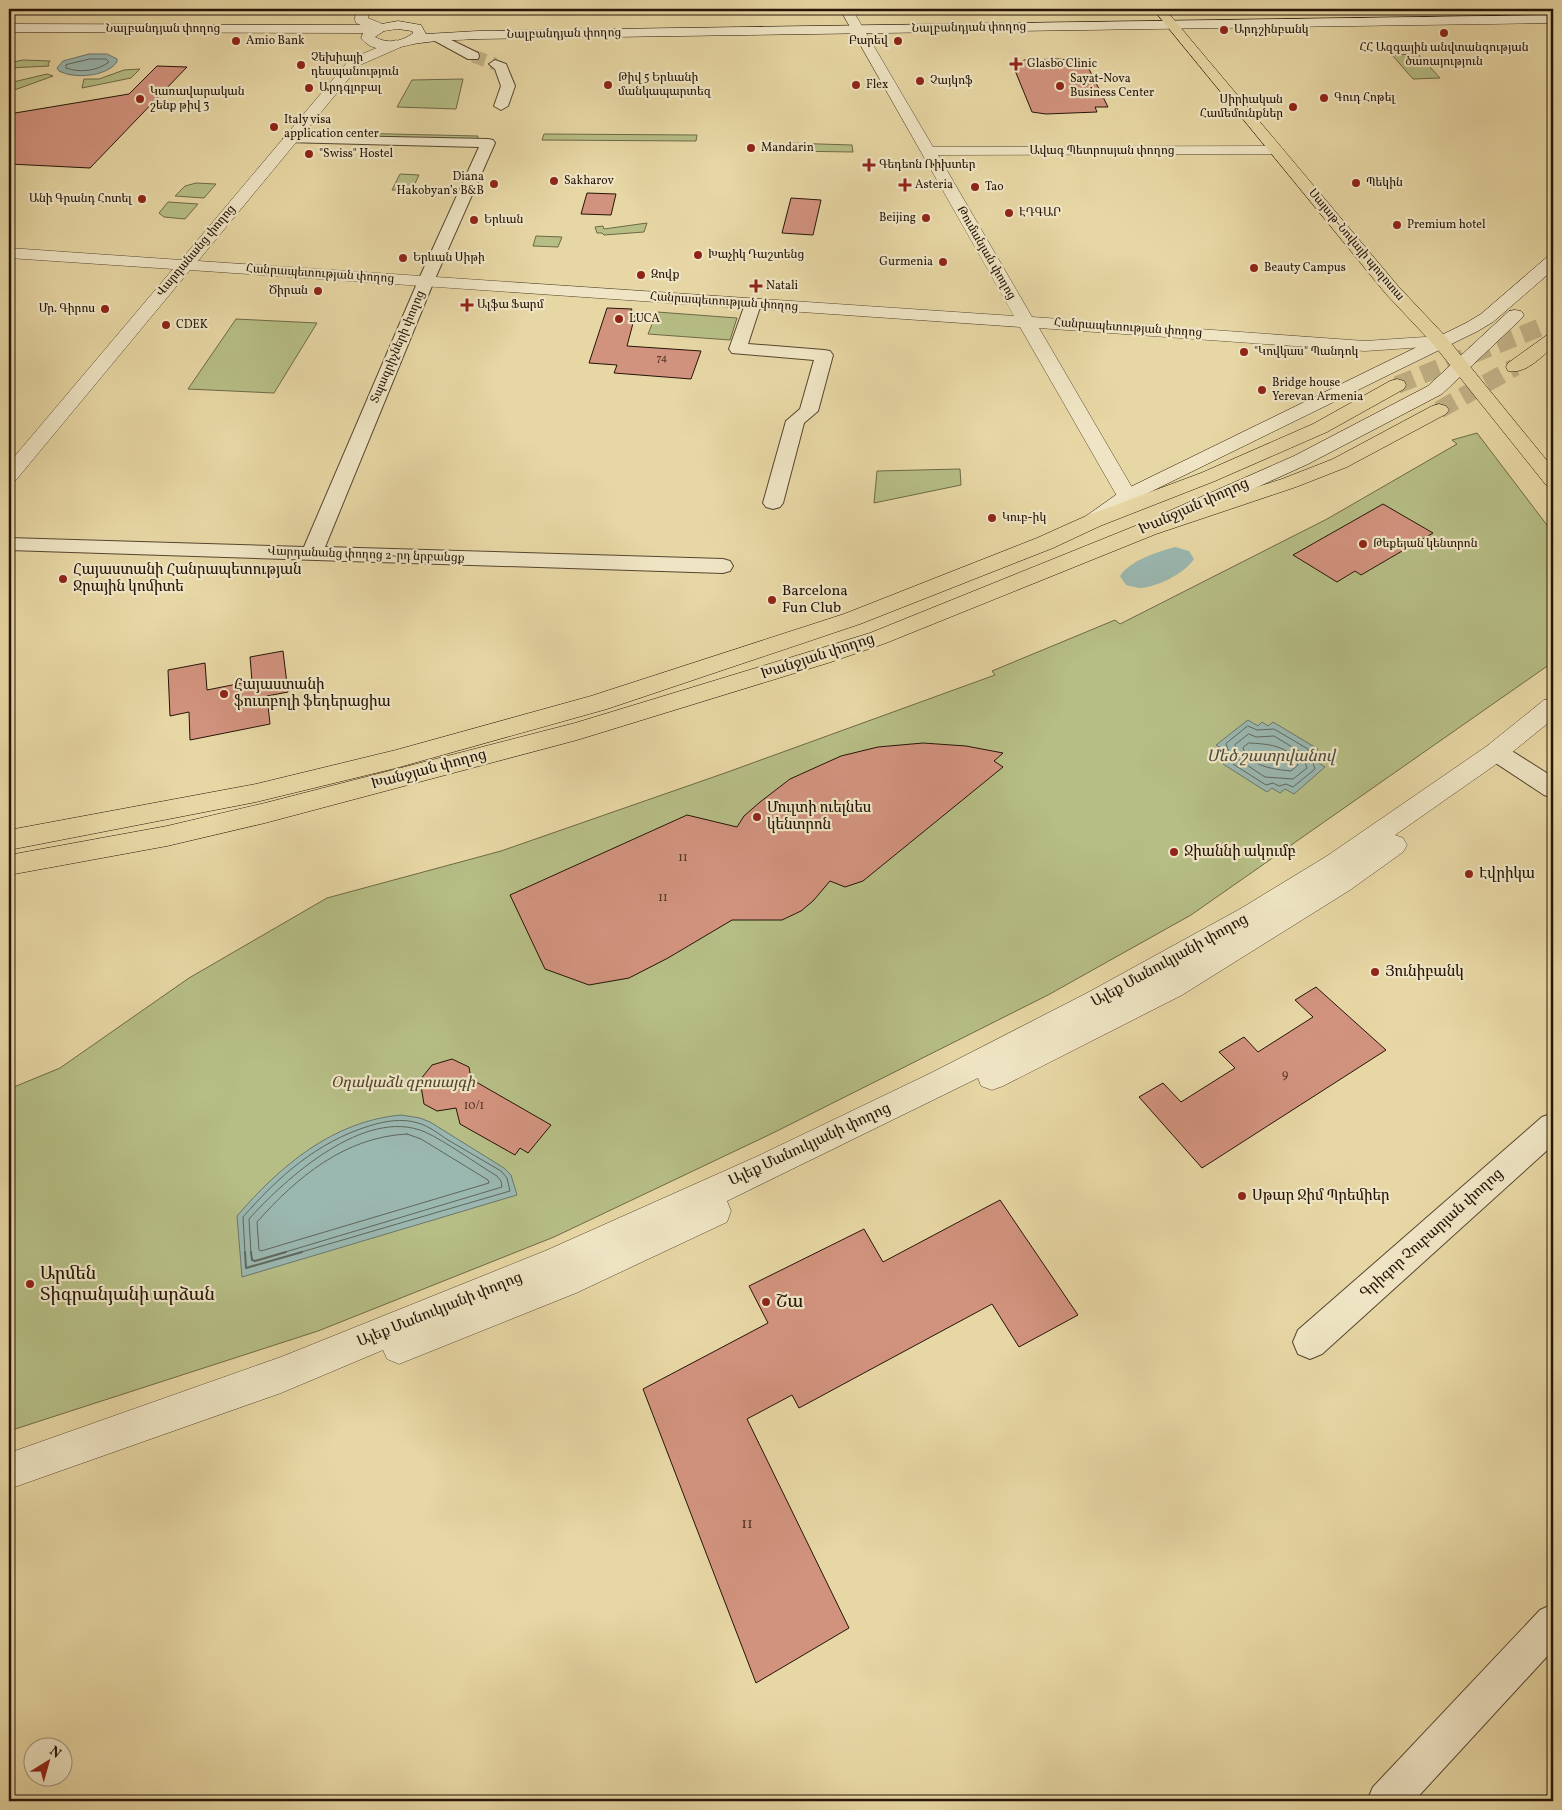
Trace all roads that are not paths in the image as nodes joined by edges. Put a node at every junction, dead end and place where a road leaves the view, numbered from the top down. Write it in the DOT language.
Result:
graph roads {
  1 [pos="362,9"];
  2 [pos="598,9"];
  3 [pos="602,9"];
  4 [pos="846,9"];
  5 [pos="1160,9"];
  6 [pos="1182,9"];
  7 [pos="1553,14"];
  8 [pos="1553,19"];
  9 [pos="1194,22"];
  10 [pos="1171,23"];
  11 [pos="9,28"];
  12 [pos="857,28"];
  13 [pos="373,33"];
  14 [pos="9,34"];
  15 [pos="416,35"];
  16 [pos="438,38"];
  17 [pos="1209,41"];
  18 [pos="396,44"];
  19 [pos="473,56"];
  20 [pos="355,62"];
  21 [pos="494,64"];
  22 [pos="501,106"];
  23 [pos="290,139"];
  24 [pos="1276,150"];
  25 [pos="928,151"];
  26 [pos="9,253"];
  27 [pos="1553,261"];
  28 [pos="184,265"];
  29 [pos="1553,278"];
  30 [pos="426,281"];
  31 [pos="753,304"];
  32 [pos="1026,322"];
  33 [pos="1547,330"];
  34 [pos="1447,332"];
  35 [pos="1466,361"];
  36 [pos="1397,364"];
  37 [pos="1516,367"];
  38 [pos="1397,385"];
  39 [pos="1441,385"];
  40 [pos="1504,392"];
  41 [pos="1439,410"];
  42 [pos="9,476"];
  43 [pos="1553,480"];
  44 [pos="1127,496"];
  45 [pos="773,503"];
  46 [pos="1093,521"];
  47 [pos="1148,528"];
  48 [pos="9,544"];
  49 [pos="312,553"];
  50 [pos="723,566"];
  51 [pos="1553,706"];
  52 [pos="1553,728"];
  53 [pos="1503,757"];
  54 [pos="1553,789"];
  55 [pos="9,840"];
  56 [pos="9,865"];
  57 [pos="1553,1126"];
  58 [pos="1310,1342"];
  59 [pos="9,1471"];
  60 [pos="9,1486"];
  61 [pos="1553,1622"];
  62 [pos="1387,1801"];
  1 -- 13 [label="street"];
  2 -- 3 [label="street"];
  4 -- 12 [label="street, Թումանյան փողոց"];
  5 -- 10 [label="main road, Սայաթ-Նովայի պողոտա"];
  6 -- 9 [label="main road"];
  7 -- 9 [label="street, Նալբանդյան փողոց"];
  8 -- 9 [label="street, Նալբանդյան փողոց"];
  9 -- 10 [label="street, Նալբանդյան փողոց"];
  9 -- 17 [label="main road"];
  10 -- 12 [label="street, Նալբանդյան փողոց"];
  10 -- 24 [label="main road, Սայաթ-Նովայի պողոտա"];
  11 -- 13 [label="street, Նալբանդյան փողոց"];
  12 -- 15 [label="street, Նալբանդյան փողոց"];
  12 -- 16 [label="street, Նալբանդյան փողոց"];
  12 -- 25 [label="street, Թումանյան փողոց"];
  13 -- 14 [label="street, Նալբանդյան փողոց"];
  13 -- 15 [label="street"];
  13 -- 18 [label="street"];
  13 -- 20 [label="street"];
  15 -- 16 [label="street, Նալբանդյան փողոց"];
  15 -- 18 [label="street"];
  16 -- 19 [label="street"];
  18 -- 20 [label="street, Վարդանանց փողոց"];
  20 -- 23 [label="street, Վարդանանց փողոց"];
  21 -- 22 [label="street"];
  23 -- 28 [label="street, Վարդանանց փողոց"];
  23 -- 30 [label="street, Տպագրիչների փողոց"];
  24 -- 25 [label="street, Ավագ Պետրոսյան փողոց"];
  24 -- 34 [label="main road, Սայաթ-Նովայի պողոտա"];
  25 -- 32 [label="street, Թումանյան փողոց"];
  26 -- 28 [label="street, Հանրապետության փողոց"];
  27 -- 34 [label="street, Խանջյան փողոց"];
  28 -- 30 [label="street, Հանրապետության փողոց"];
  28 -- 42 [label="street, Վարդանանց փողոց"];
  29 -- 35 [label="street, Խանջյան փողոց"];
  30 -- 31 [label="street, Հանրապետության փողոց"];
  30 -- 49 [label="street, Տպագրիչների փողոց"];
  31 -- 32 [label="street, Հանրապետության փողոց"];
  31 -- 45 [label="street"];
  32 -- 34 [label="street, Հանրապետության փողոց"];
  32 -- 44 [label="street, Թումանյան փողոց"];
  33 -- 37 [label="main road"];
  34 -- 35 [label="main road, Սայաթ-Նովայի պողոտա"];
  34 -- 36 [label="street, Խանջյան փողոց"];
  35 -- 39 [label="street, Խանջյան փողոց"];
  35 -- 40 [label="main road, Սայաթ-Նովայի պողոտա"];
  35 -- 43 [label="main road, Սայաթ-Նովայի պողոտա"];
  36 -- 39 [label="street"];
  36 -- 44 [label="street, Խանջյան փողոց"];
  38 -- 46 [label="main road"];
  39 -- 47 [label="street, Խանջյան փողոց"];
  41 -- 47 [label="main road"];
  44 -- 46 [label="street, Խանջյան փողոց"];
  46 -- 55 [label="main road, Խանջյան փողոց"];
  47 -- 56 [label="main road, Խանջյան փողոց"];
  48 -- 49 [label="street, Վարդանանց փողոց 2-րդ նրբանցք"];
  49 -- 50 [label="street, Վարդանանց փողոց 2-րդ նրբանցք"];
  51 -- 53 [label="street, Ալեք Մանուկյանի փողոց"];
  52 -- 53 [label="street, Ալեք Մանուկյանի փողոց"];
  53 -- 54 [label="street"];
  53 -- 59 [label="street, Ալեք Մանուկյանի փողոց"];
  53 -- 60 [label="street, Ալեք Մանուկյանի փողոց"];
  57 -- 58 [label="street, Գրիգոր Չուբարյան փողոց"];
  61 -- 62 [label="street"];
}
